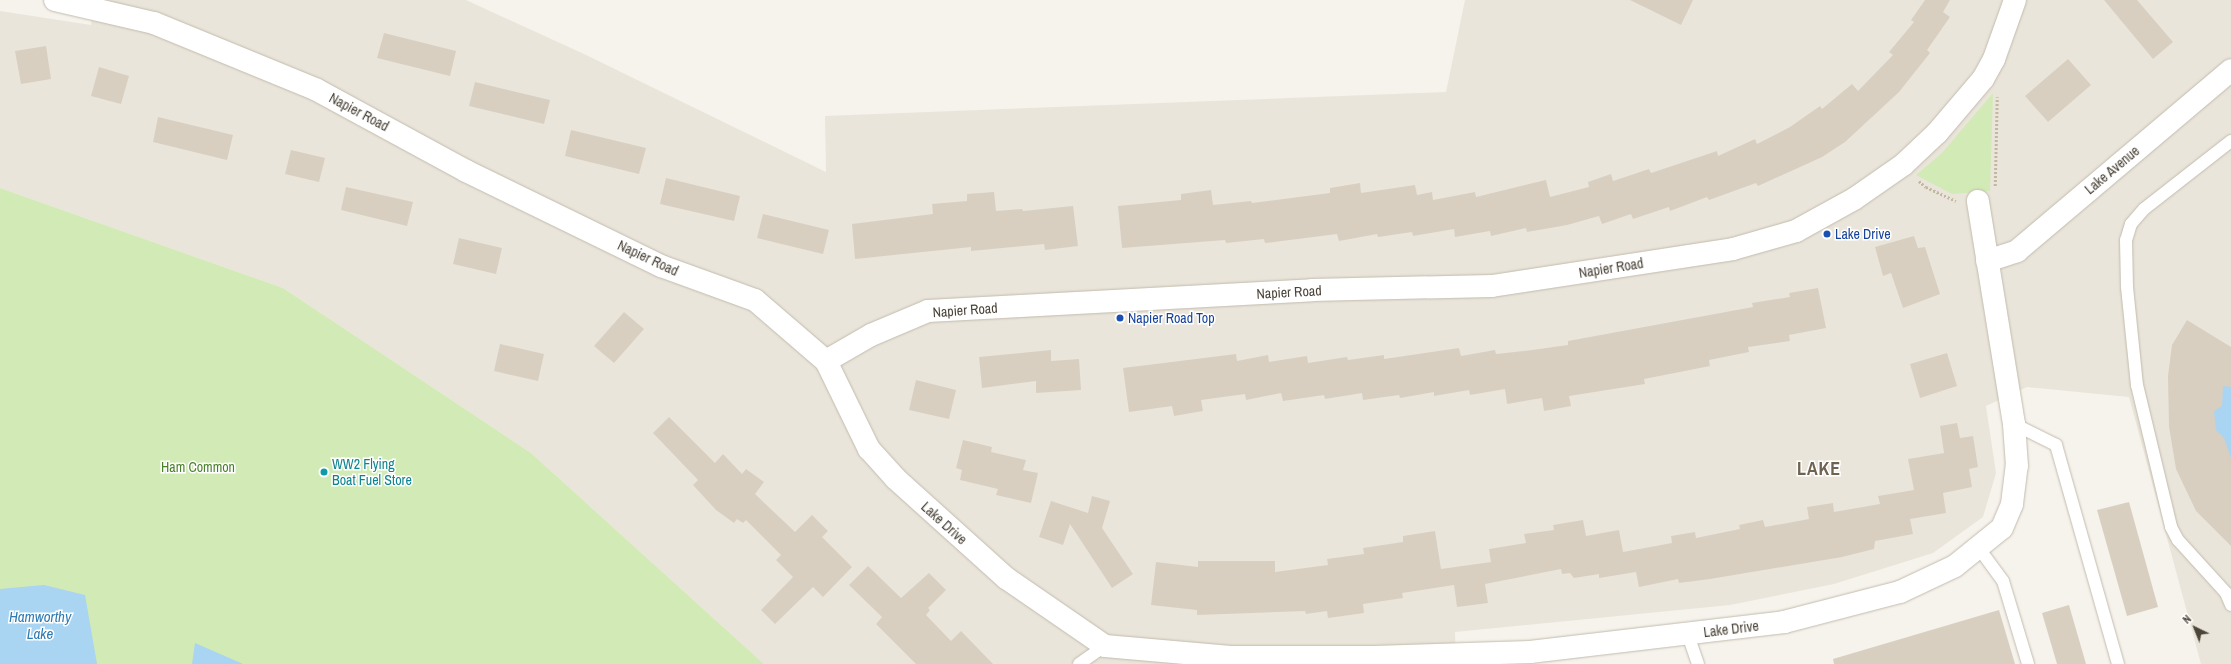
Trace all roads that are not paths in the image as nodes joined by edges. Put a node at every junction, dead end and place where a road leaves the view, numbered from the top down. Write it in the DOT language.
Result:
graph roads {
  1 [pos="55,0"];
  2 [pos="2015,0"];
  3 [pos="2231,70"];
  4 [pos="2231,141"];
  5 [pos="1978,201"];
  6 [pos="1987,261"];
  7 [pos="826,361"];
  8 [pos="2014,424"];
  9 [pos="1978,547"];
  10 [pos="2231,605"];
  11 [pos="1688,635"];
  12 [pos="1107,655"];
  13 [pos="1374,661"];
  14 [pos="1079,664"];
  15 [pos="1698,664"];
  16 [pos="2028,664"];
  17 [pos="2118,664"];
  1 -- 7 [label="street, Napier Road"];
  2 -- 7 [label="street, Napier Road"];
  3 -- 6 [label="street, Lake Avenue"];
  4 -- 10 [label="lane"];
  5 -- 6 [label="street, Lake Drive"];
  6 -- 8 [label="street, Lake Drive"];
  7 -- 12 [label="street, Lake Drive"];
  8 -- 9 [label="street, Lake Drive"];
  8 -- 17 [label="lane"];
  9 -- 11 [label="street, Lake Drive"];
  9 -- 16 [label="lane"];
  11 -- 13 [label="street, Lake Drive"];
  11 -- 15 [label="lane"];
  12 -- 13 [label="street, Lake Drive"];
  12 -- 14 [label="lane"];
}
